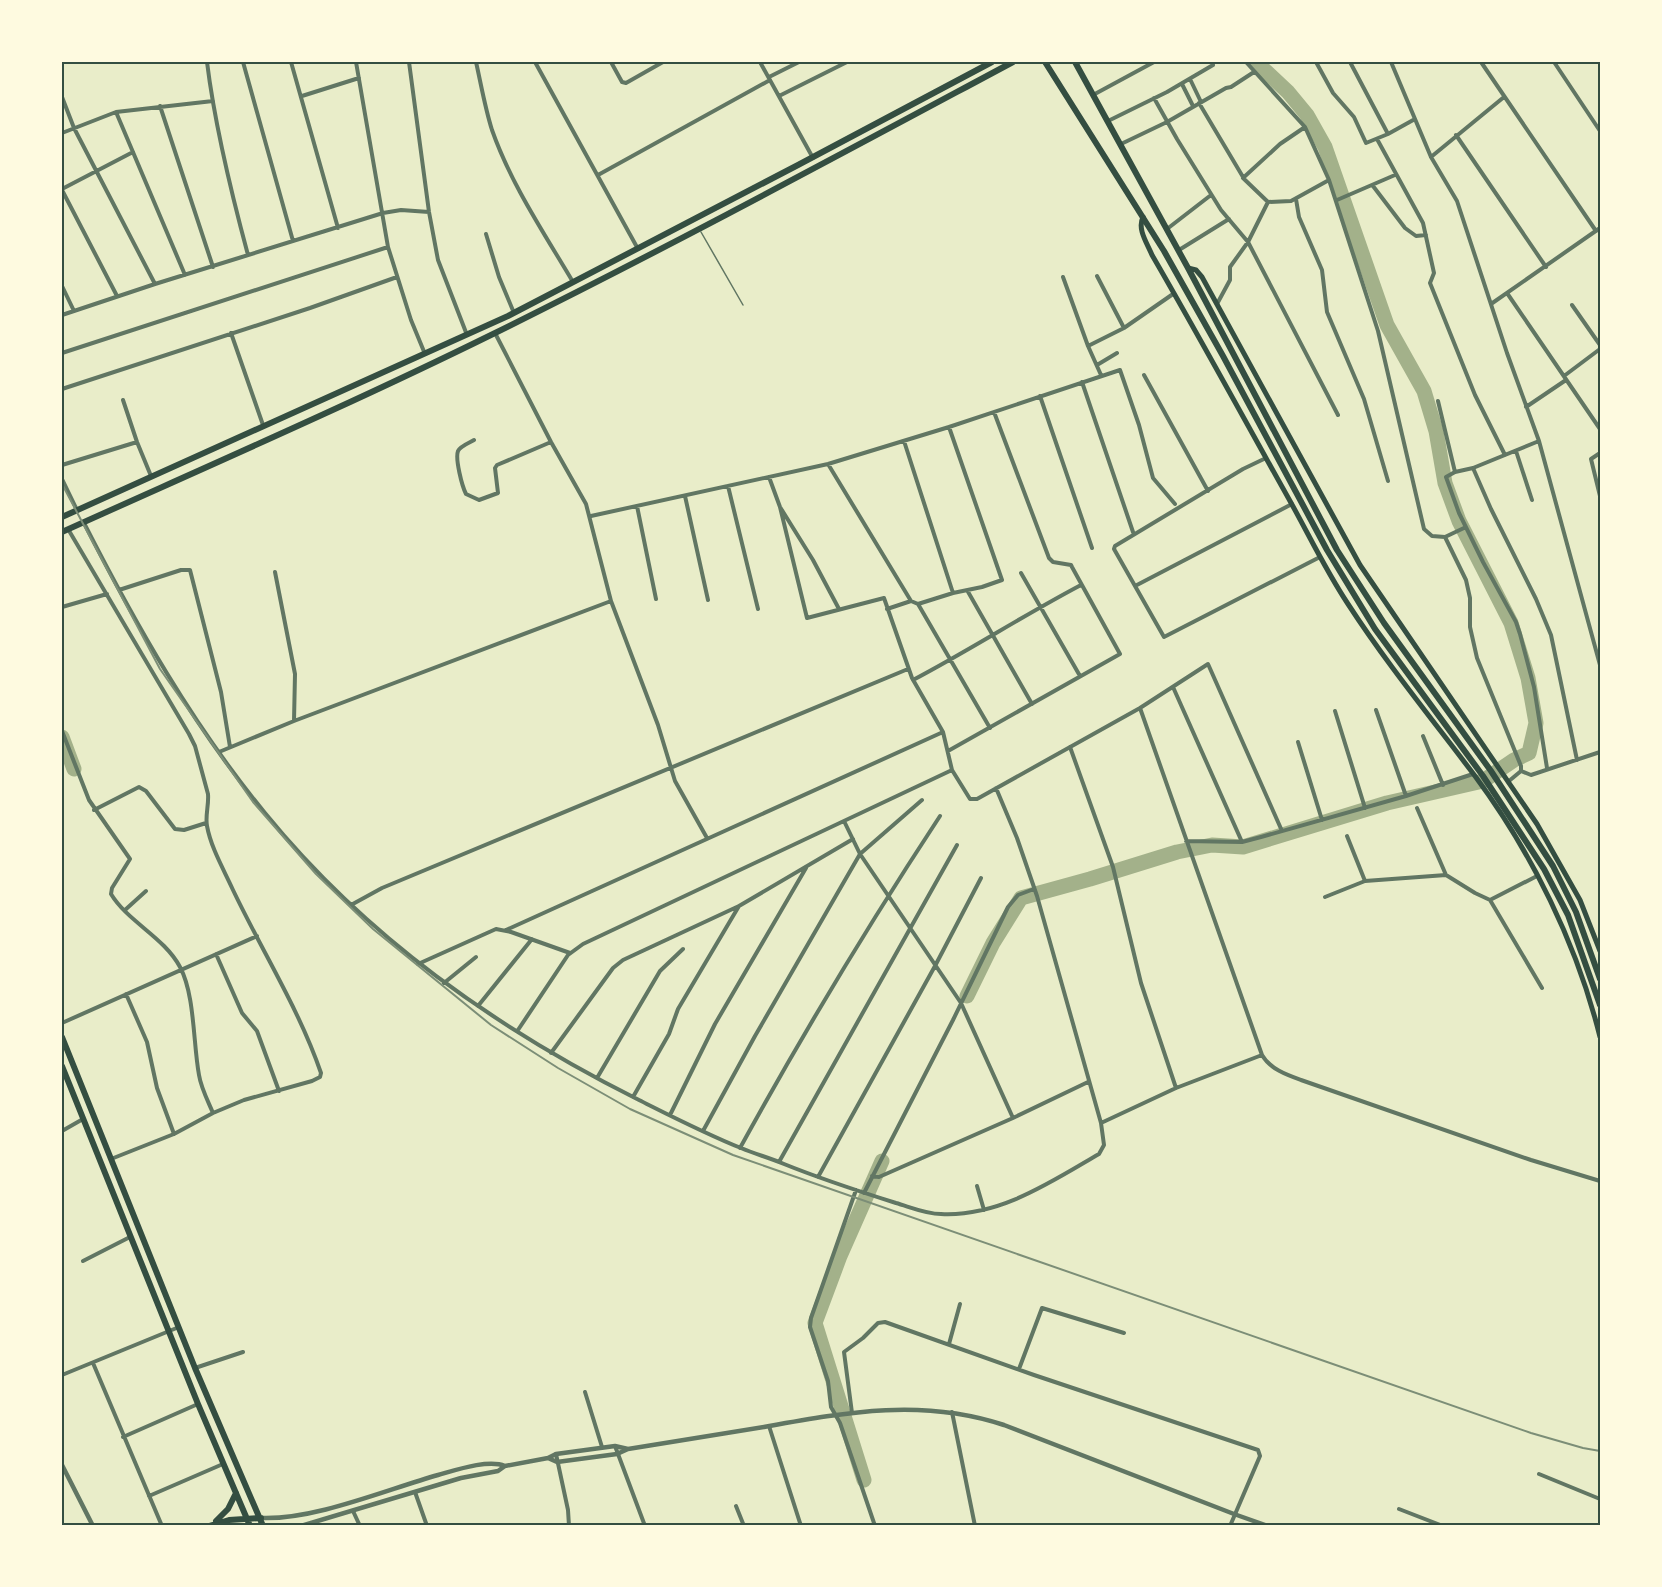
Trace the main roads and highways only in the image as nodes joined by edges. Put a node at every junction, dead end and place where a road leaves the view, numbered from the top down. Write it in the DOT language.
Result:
graph roads {
  1 [pos="992,62"];
  2 [pos="1013,62"];
  3 [pos="1045,62"];
  4 [pos="1075,62"];
  5 [pos="762,184"];
  6 [pos="767,193"];
  7 [pos="1143,217"];
  8 [pos="1188,268"];
  9 [pos="318,400"];
  10 [pos="325,414"];
  11 [pos="62,517"];
  12 [pos="1337,523"];
  13 [pos="1326,529"];
  14 [pos="65,531"];
  15 [pos="1485,784"];
  16 [pos="1549,845"];
  17 [pos="1542,850"];
  18 [pos="1535,855"];
  19 [pos="1600,951"];
  20 [pos="1587,966"];
  21 [pos="1579,968"];
  22 [pos="1600,979"];
  23 [pos="1600,1005"];
  24 [pos="62,1037"];
  25 [pos="1600,1037"];
  26 [pos="62,1069"];
  27 [pos="236,1493"];
  28 [pos="247,1518"];
  29 [pos="261,1518"];
  30 [pos="211,1525"];
  31 [pos="250,1526"];
  32 [pos="263,1526"];
  1 -- 5 [label="main road"];
  2 -- 6 [label="main road"];
  3 -- 7 [label="main road"];
  4 -- 8 [label="main road"];
  5 -- 6 [label="main road"];
  5 -- 9 [label="main road"];
  6 -- 10 [label="main road"];
  7 -- 15 [label="main road"];
  7 -- 15 [label="main road"];
  8 -- 12 [label="main road"];
  8 -- 13 [label="main road"];
  9 -- 10 [label="main road"];
  9 -- 11 [label="main road"];
  10 -- 14 [label="main road"];
  12 -- 13 [label="main road"];
  12 -- 16 [label="main road"];
  13 -- 17 [label="main road"];
  15 -- 18 [label="main road"];
  15 -- 21 [label="main road"];
  16 -- 17 [label="main road"];
  16 -- 19 [label="main road"];
  17 -- 18 [label="main road"];
  17 -- 22 [label="main road"];
  18 -- 20 [label="main road"];
  20 -- 21 [label="main road"];
  20 -- 23 [label="main road"];
  21 -- 25 [label="main road"];
  24 -- 29 [label="main road"];
  26 -- 27 [label="main road"];
  27 -- 28 [label="main road"];
  27 -- 30 [label="main road"];
  28 -- 29 [label="main road"];
  28 -- 30 [label="main road"];
  28 -- 31 [label="main road"];
  29 -- 32 [label="main road"];
}
